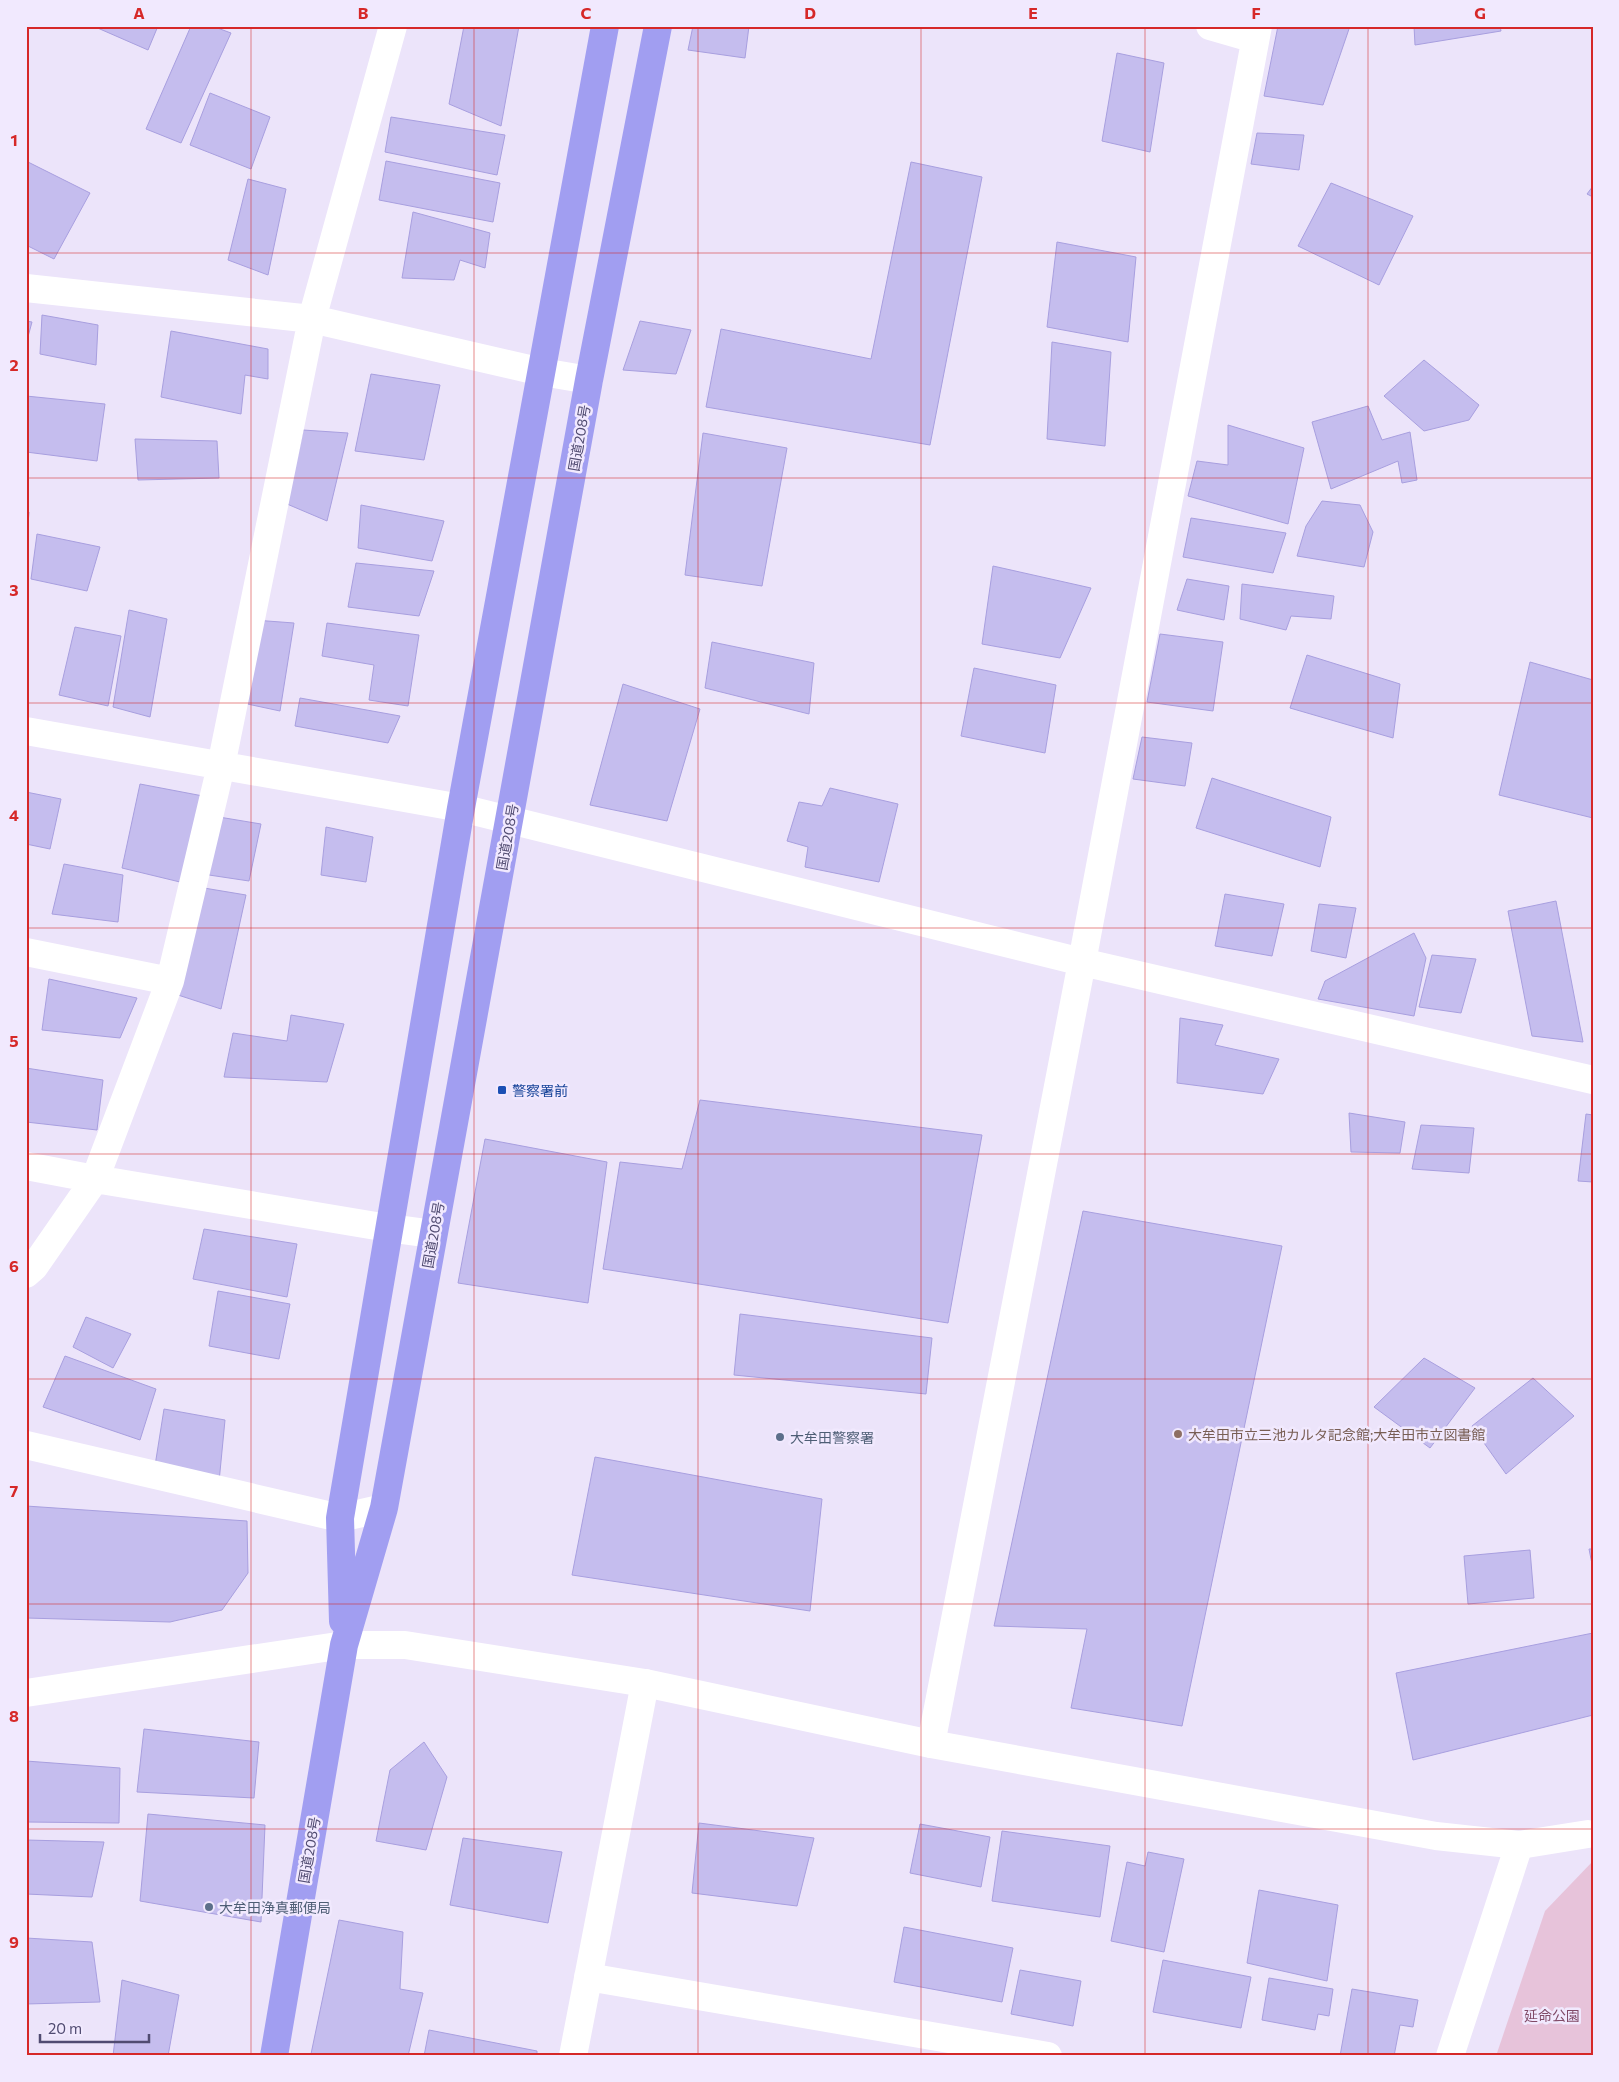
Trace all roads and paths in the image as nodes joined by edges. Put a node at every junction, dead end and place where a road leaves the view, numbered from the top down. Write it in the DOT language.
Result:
graph roads {
  1 [pos="393,26"];
  2 [pos="606,26"];
  3 [pos="658,26"];
  4 [pos="1210,26"];
  5 [pos="1256,32"];
  6 [pos="26,288"];
  7 [pos="312,319"];
  8 [pos="542,372"];
  9 [pos="589,380"];
  10 [pos="26,731"];
  11 [pos="221,766"];
  12 [pos="461,808"];
  13 [pos="510,820"];
  14 [pos="26,952"];
  15 [pos="1082,962"];
  16 [pos="170,981"];
  17 [pos="1593,1080"];
  18 [pos="26,1166"];
  19 [pos="95,1179"];
  20 [pos="388,1228"];
  21 [pos="433,1234"];
  22 [pos="26,1274"];
  23 [pos="26,1445"];
  24 [pos="384,1508"];
  25 [pos="340,1518"];
  26 [pos="344,1645"];
  27 [pos="645,1683"];
  28 [pos="26,1693"];
  29 [pos="931,1744"];
  30 [pos="1590,1833"];
  31 [pos="1519,1845"];
  32 [pos="588,1977"];
  33 [pos="274,2056"];
  34 [pos="573,2056"];
  35 [pos="1048,2056"];
  36 [pos="1450,2056"];
  1 -- 7 [label="street"];
  2 -- 8 [label="highway, 国道208号"];
  3 -- 9 [label="highway, 国道208号"];
  4 -- 5 [label="street"];
  5 -- 15 [label="street"];
  6 -- 7 [label="street"];
  7 -- 8 [label="street"];
  7 -- 11 [label="street"];
  8 -- 9 [label="street"];
  8 -- 12 [label="highway, 国道208号"];
  9 -- 13 [label="highway, 国道208号"];
  10 -- 11 [label="street"];
  11 -- 12 [label="street"];
  11 -- 16 [label="street"];
  12 -- 13 [label="street"];
  12 -- 20 [label="highway, 国道208号"];
  13 -- 15 [label="street"];
  13 -- 21 [label="highway, 国道208号"];
  14 -- 16 [label="street"];
  15 -- 17 [label="street"];
  15 -- 29 [label="street"];
  16 -- 19 [label="street"];
  18 -- 19 [label="street"];
  19 -- 20 [label="street"];
  19 -- 22 [label="street"];
  20 -- 21 [label="street"];
  20 -- 25 [label="highway, 国道208号"];
  21 -- 24 [label="highway, 国道208号"];
  23 -- 25 [label="street"];
  24 -- 25 [label="street"];
  24 -- 26 [label="highway, 国道208号"];
  25 -- 26 [label="highway, 国道208号"];
  26 -- 27 [label="street"];
  26 -- 28 [label="street"];
  26 -- 33 [label="highway, 国道208号"];
  27 -- 29 [label="street"];
  27 -- 32 [label="street"];
  29 -- 31 [label="street"];
  30 -- 31 [label="street"];
  31 -- 36 [label="street"];
  32 -- 34 [label="street"];
  32 -- 35 [label="street"];
}
